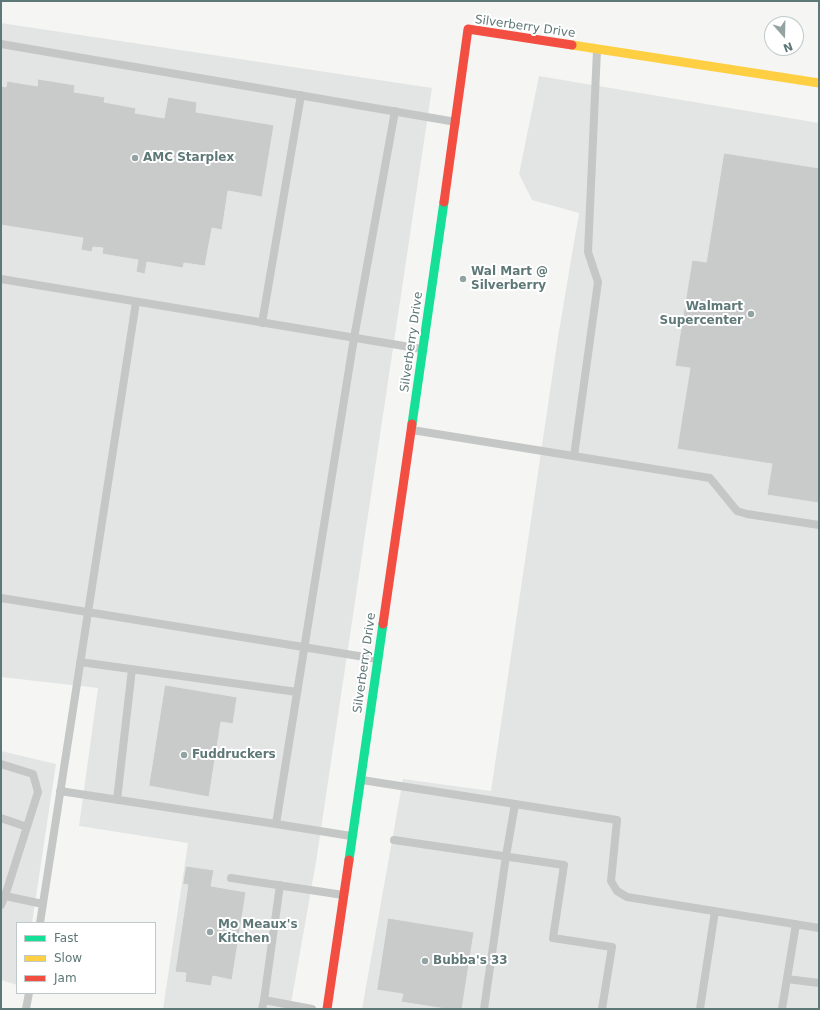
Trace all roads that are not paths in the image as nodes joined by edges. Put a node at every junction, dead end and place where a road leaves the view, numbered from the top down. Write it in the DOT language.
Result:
graph roads {
  1 [pos="1,44"];
  2 [pos="598,49"];
  3 [pos="819,83"];
  4 [pos="301,95"];
  5 [pos="395,111"];
  6 [pos="456,122"];
  7 [pos="1,279"];
  8 [pos="136,302"];
  9 [pos="262,323"];
  10 [pos="354,338"];
  11 [pos="423,349"];
  12 [pos="411,430"];
  13 [pos="574,456"];
  14 [pos="819,525"];
  15 [pos="1,598"];
  16 [pos="88,612"];
  17 [pos="304,647"];
  18 [pos="378,659"];
  19 [pos="80,662"];
  20 [pos="132,669"];
  21 [pos="297,692"];
  22 [pos="1,764"];
  23 [pos="360,780"];
  24 [pos="60,791"];
  25 [pos="117,800"];
  26 [pos="515,804"];
  27 [pos="1,818"];
  28 [pos="276,824"];
  29 [pos="27,827"];
  30 [pos="352,836"];
  31 [pos="394,840"];
  32 [pos="506,856"];
  33 [pos="231,878"];
  34 [pos="280,885"];
  35 [pos="344,895"];
  36 [pos="5,896"];
  37 [pos="43,904"];
  38 [pos="1,905"];
  39 [pos="715,911"];
  40 [pos="40,922"];
  41 [pos="796,924"];
  42 [pos="819,928"];
  43 [pos="787,979"];
  44 [pos="819,983"];
  45 [pos="29,994"];
  46 [pos="264,1000"];
  47 [pos="26,1009"];
  48 [pos="262,1009"];
  49 [pos="312,1009"];
  50 [pos="327,1009"];
  51 [pos="484,1009"];
  52 [pos="602,1009"];
  53 [pos="700,1009"];
  54 [pos="782,1009"];
  1 -- 4 [label="lane"];
  2 -- 3 [label="street, Silverberry Drive"];
  2 -- 6 [label="street, Silverberry Drive"];
  2 -- 13 [label="lane"];
  4 -- 5 [label="lane"];
  4 -- 9 [label="lane"];
  5 -- 6 [label="lane"];
  5 -- 10 [label="lane"];
  6 -- 11 [label="street, Silverberry Drive"];
  7 -- 8 [label="lane"];
  8 -- 9 [label="lane"];
  8 -- 16 [label="lane"];
  9 -- 10 [label="lane"];
  10 -- 11 [label="lane"];
  10 -- 17 [label="lane"];
  11 -- 12 [label="street, Silverberry Drive"];
  12 -- 13 [label="lane"];
  12 -- 18 [label="street, Silverberry Drive"];
  13 -- 14 [label="lane"];
  15 -- 16 [label="lane"];
  16 -- 17 [label="lane"];
  16 -- 19 [label="lane"];
  17 -- 18 [label="lane"];
  17 -- 21 [label="lane"];
  18 -- 23 [label="street, Silverberry Drive"];
  19 -- 20 [label="lane"];
  19 -- 24 [label="lane"];
  20 -- 21 [label="lane"];
  20 -- 25 [label="lane"];
  21 -- 28 [label="lane"];
  22 -- 29 [label="lane"];
  23 -- 26 [label="lane"];
  23 -- 30 [label="street, Silverberry Drive"];
  24 -- 25 [label="lane"];
  24 -- 37 [label="lane"];
  25 -- 28 [label="lane"];
  26 -- 32 [label="lane"];
  26 -- 39 [label="lane"];
  27 -- 29 [label="lane"];
  28 -- 30 [label="lane"];
  29 -- 36 [label="lane"];
  30 -- 35 [label="street, Silverberry Drive"];
  31 -- 32 [label="lane"];
  32 -- 51 [label="lane"];
  32 -- 52 [label="lane"];
  33 -- 34 [label="lane"];
  34 -- 35 [label="lane"];
  34 -- 46 [label="lane"];
  35 -- 50 [label="street, Silverberry Drive"];
  36 -- 37 [label="lane"];
  36 -- 38 [label="lane"];
  37 -- 40 [label="lane"];
  39 -- 41 [label="lane"];
  39 -- 53 [label="lane"];
  41 -- 42 [label="lane"];
  41 -- 43 [label="lane"];
  43 -- 44 [label="lane"];
  43 -- 54 [label="lane"];
  45 -- 47 [label="lane"];
  46 -- 48 [label="lane"];
  46 -- 49 [label="lane"];
}
